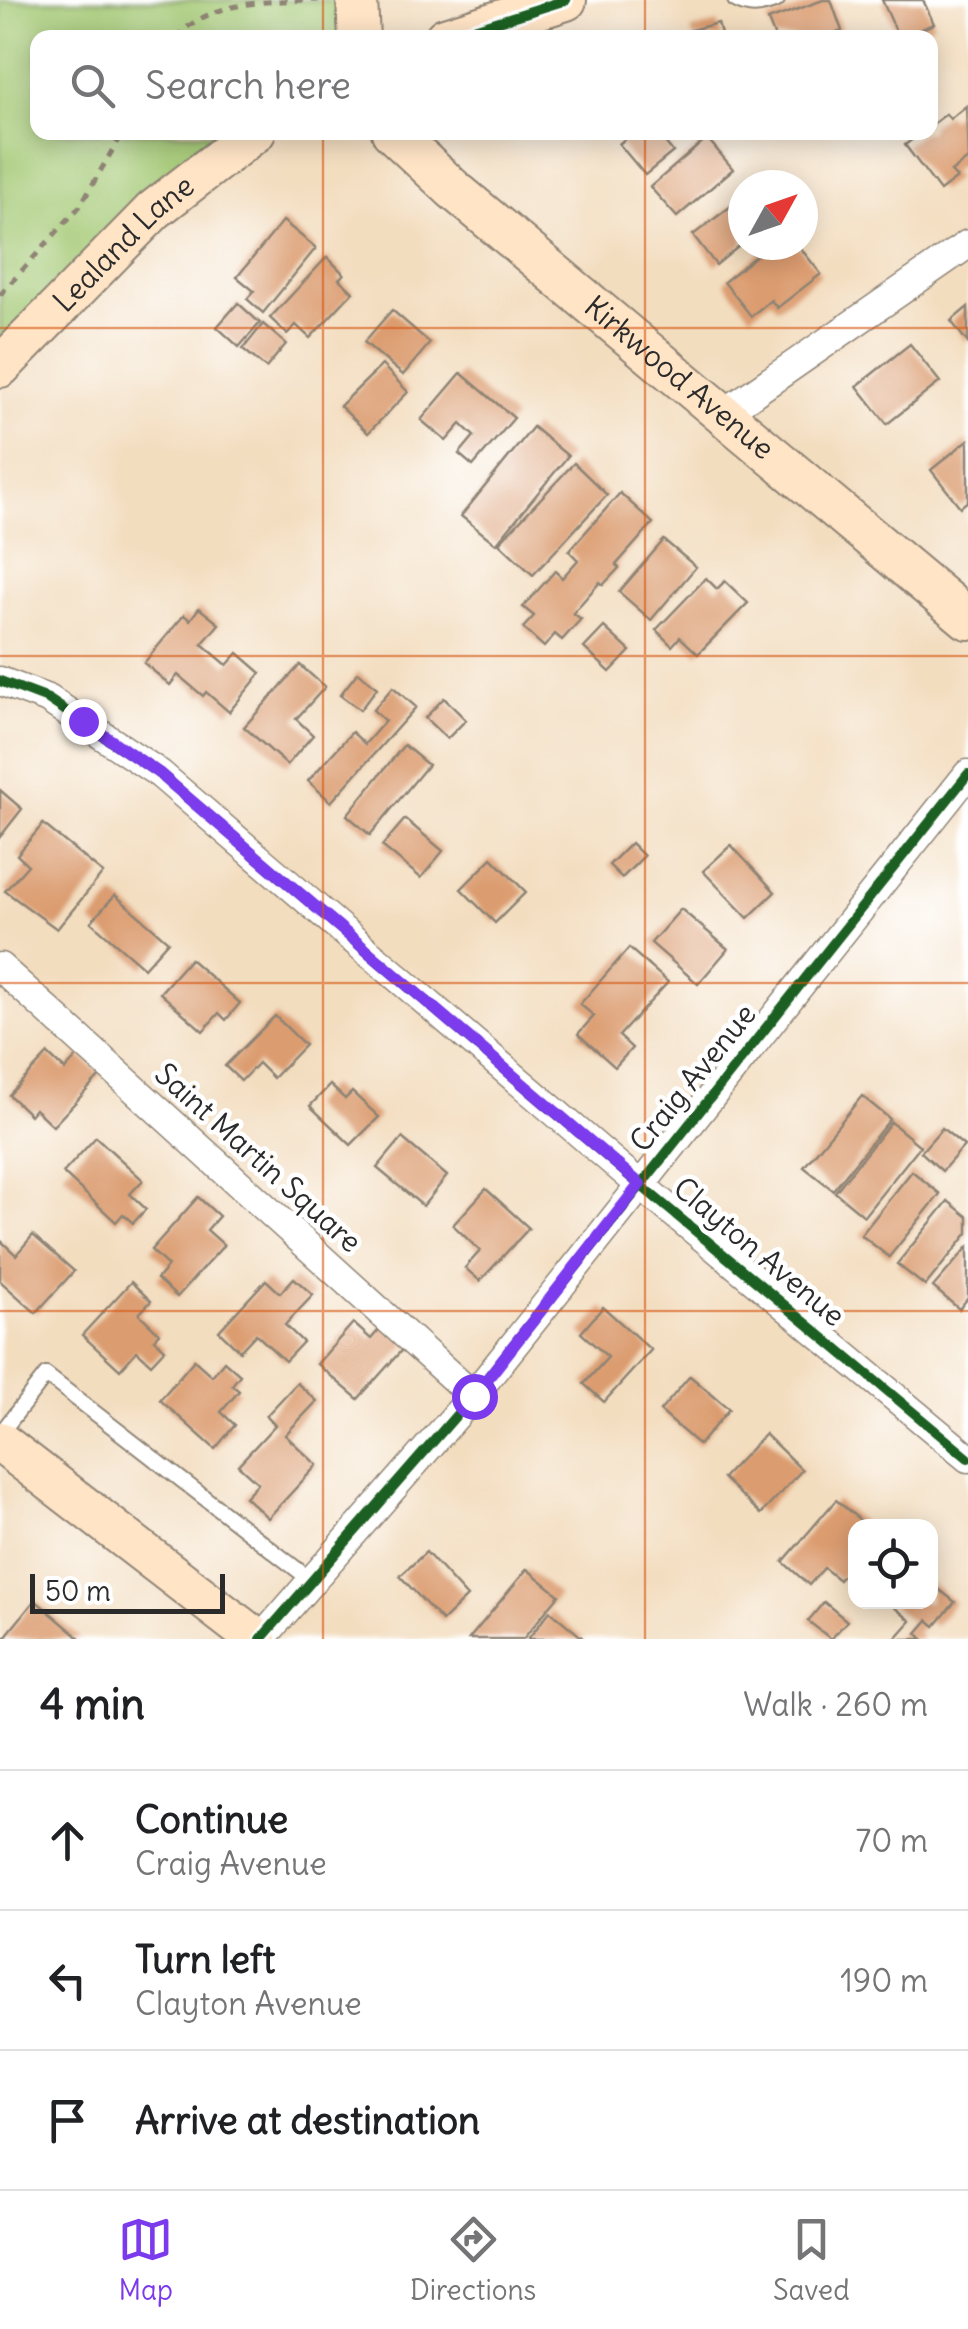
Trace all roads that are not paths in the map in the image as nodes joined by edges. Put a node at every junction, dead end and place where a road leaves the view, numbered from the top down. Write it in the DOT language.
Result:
graph roads {
  1 [pos="357,0"];
  2 [pos="566,0"];
  3 [pos="735,0"];
  4 [pos="777,0"];
  5 [pos="359,30"];
  6 [pos="470,30"];
  7 [pos="245,140"];
  8 [pos="401,140"];
  9 [pos="968,244"];
  10 [pos="0,366"];
  11 [pos="722,414"];
  12 [pos="968,619"];
  13 [pos="0,681"];
  14 [pos="968,774"];
  15 [pos="0,967"];
  16 [pos="640,1184"];
  17 [pos="474,1396"];
  18 [pos="0,1438"];
  19 [pos="968,1458"];
  20 [pos="312,1581"];
  21 [pos="258,1639"];
  1 -- 5 [label="street"];
  2 -- 6 [label="street"];
  3 -- 4 [label="lane"];
  7 -- 10 [label="street, Lealand Lane"];
  8 -- 11 [label="street, Kirkwood Avenue"];
  9 -- 11 [label="street"];
  11 -- 12 [label="street, Kirkwood Avenue"];
  13 -- 16 [label="street, Clayton Avenue"];
  14 -- 16 [label="street, Craig Avenue"];
  15 -- 17 [label="street, Saint Martin Square"];
  16 -- 17 [label="street, Craig Avenue"];
  16 -- 19 [label="street, Clayton Avenue"];
  17 -- 20 [label="street, Craig Avenue"];
  18 -- 20 [label="lane"];
  18 -- 21 [label="street"];
  20 -- 21 [label="street, Craig Avenue"];
}
